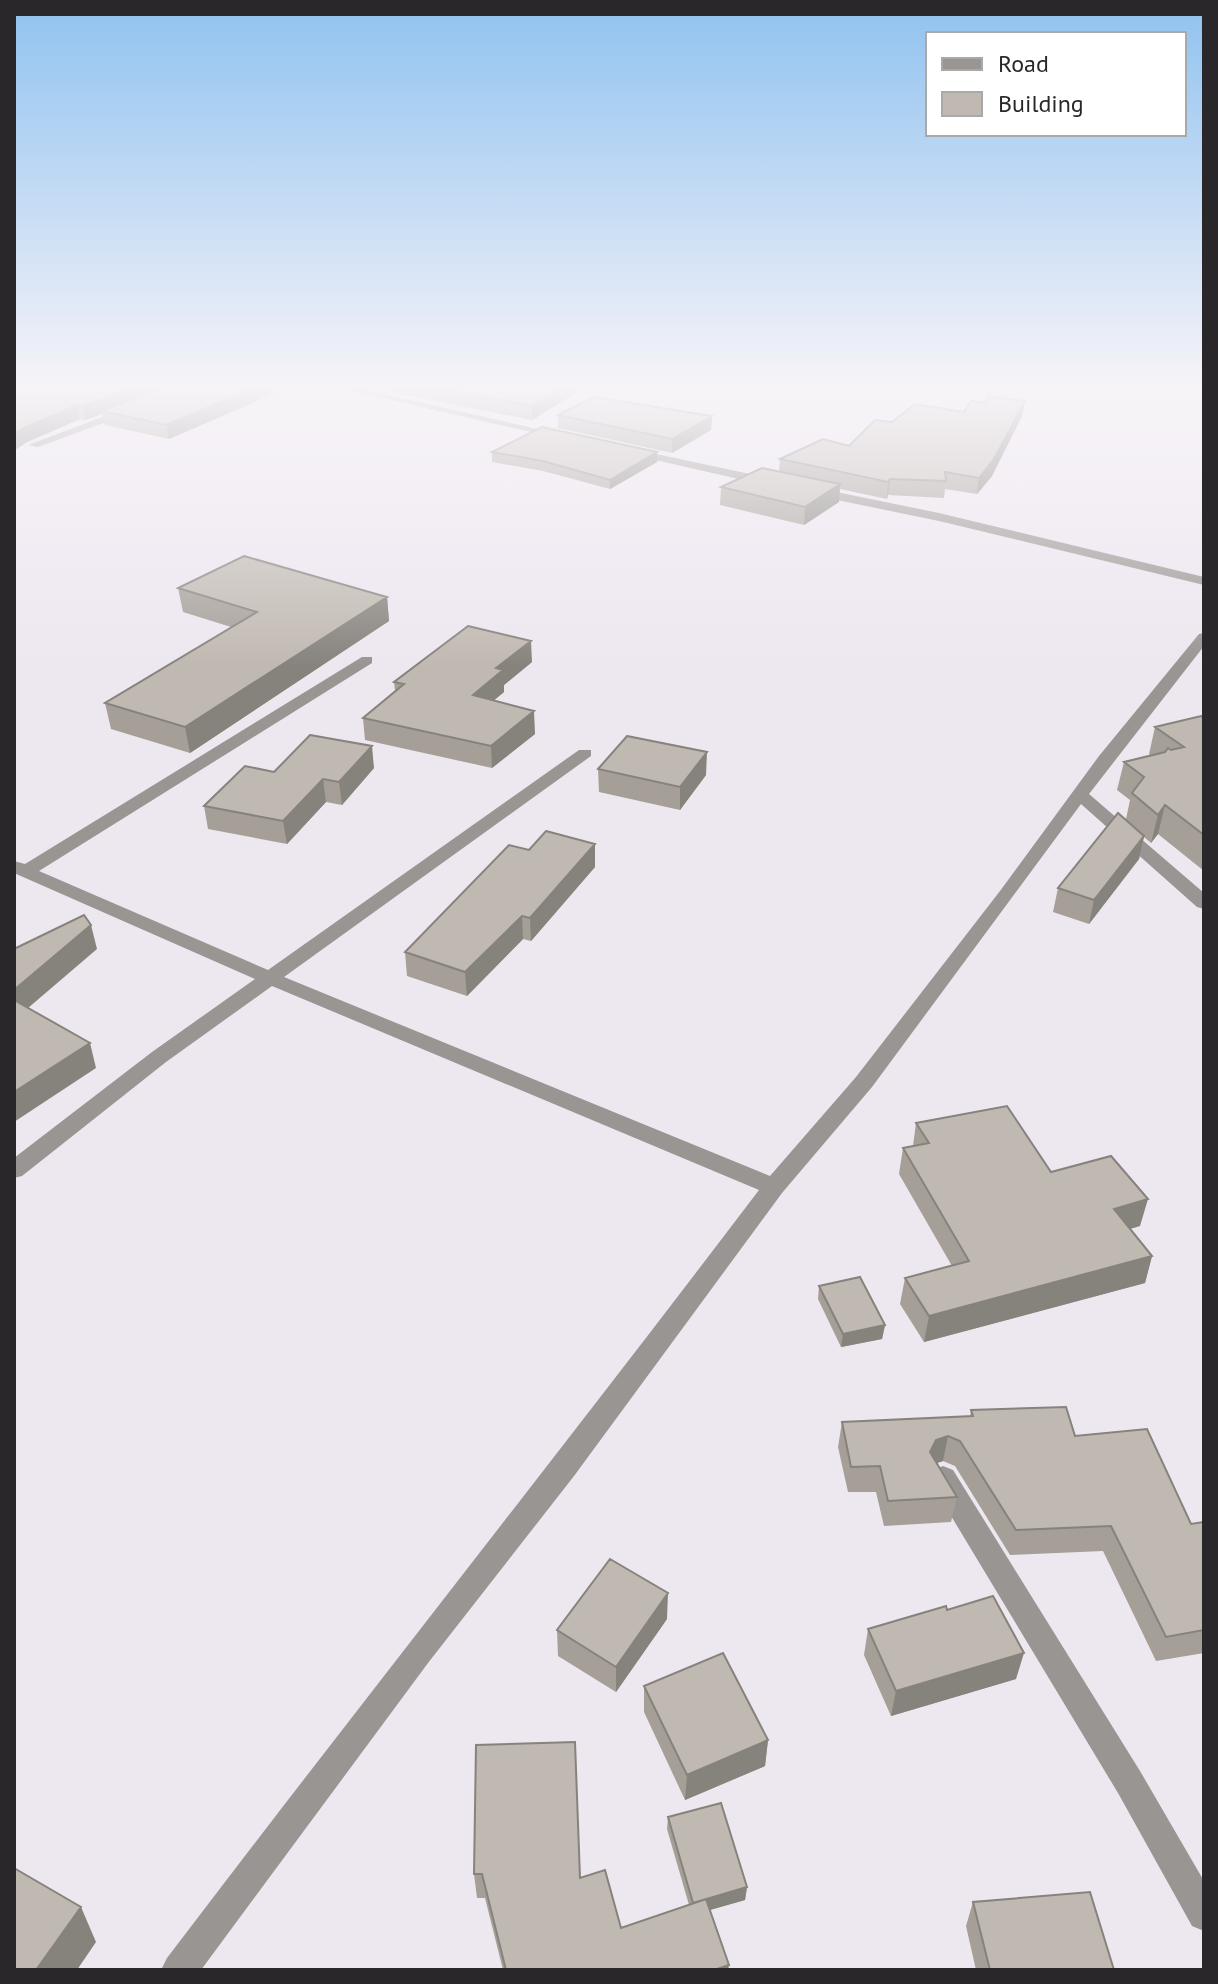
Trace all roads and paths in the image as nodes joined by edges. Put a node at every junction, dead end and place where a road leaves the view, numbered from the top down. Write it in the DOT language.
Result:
graph roads {
  1 [pos="772,482"];
  2 [pos="783,484"];
  3 [pos="798,488"];
  4 [pos="1204,581"];
  5 [pos="1204,637"];
  6 [pos="367,660"];
  7 [pos="585,753"];
  8 [pos="1079,794"];
  9 [pos="20,869"];
  10 [pos="1204,903"];
  11 [pos="269,978"];
  12 [pos="14,1170"];
  13 [pos="774,1187"];
  14 [pos="942,1476"];
  15 [pos="1204,1914"];
  16 [pos="179,1970"];
  1 -- 2 [label="street"];
  3 -- 4 [label="street"];
  5 -- 8 [label="street"];
  6 -- 9 [label="street"];
  7 -- 11 [label="street"];
  8 -- 10 [label="street"];
  8 -- 13 [label="street"];
  9 -- 11 [label="street"];
  11 -- 12 [label="street"];
  11 -- 13 [label="street"];
  13 -- 16 [label="street"];
  14 -- 15 [label="street"];
}
